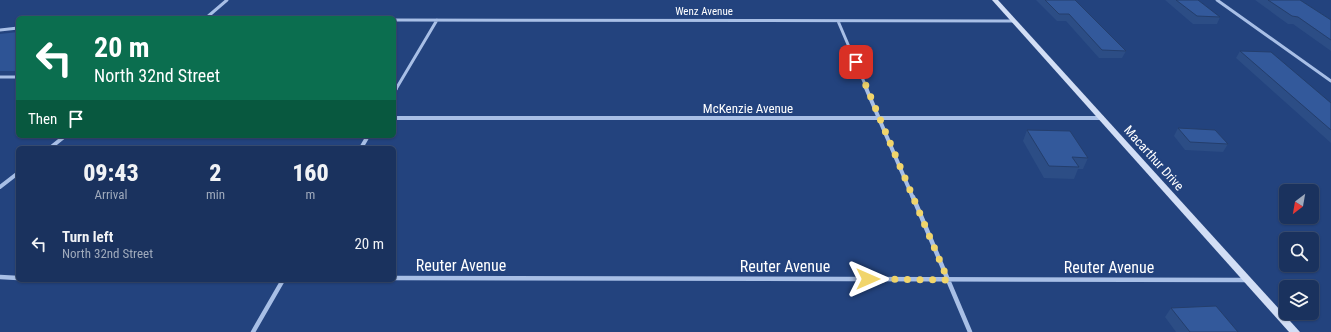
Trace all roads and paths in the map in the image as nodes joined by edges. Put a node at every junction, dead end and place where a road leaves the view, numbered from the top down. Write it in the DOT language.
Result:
graph roads {
  1 [pos="227,0"];
  2 [pos="995,0"];
  3 [pos="1217,0"];
  4 [pos="208,16"];
  5 [pos="396,20"];
  6 [pos="437,20"];
  7 [pos="838,20"];
  8 [pos="1014,21"];
  9 [pos="16,28"];
  10 [pos="0,30"];
  11 [pos="0,77"];
  12 [pos="16,77"];
  13 [pos="1331,81"];
  14 [pos="396,89"];
  15 [pos="396,118"];
  16 [pos="1102,118"];
  17 [pos="880,119"];
  18 [pos="62,138"];
  19 [pos="52,146"];
  20 [pos="16,174"];
  21 [pos="0,186"];
  22 [pos="0,278"];
  23 [pos="16,278"];
  24 [pos="396,278"];
  25 [pos="948,280"];
  26 [pos="1248,280"];
  27 [pos="282,282"];
  28 [pos="252,332"];
  29 [pos="970,332"];
  30 [pos="1295,332"];
  1 -- 4 [label="street"];
  2 -- 8 [label="main road, Macarthur Drive"];
  3 -- 13 [label="street"];
  5 -- 6 [label="street, Wenz Avenue"];
  6 -- 7 [label="street, Wenz Avenue"];
  6 -- 14 [label="street"];
  7 -- 8 [label="street, Wenz Avenue"];
  7 -- 17 [label="street"];
  8 -- 16 [label="main road, Macarthur Drive"];
  9 -- 10 [label="street"];
  11 -- 12 [label="street"];
  15 -- 17 [label="street, McKenzie Avenue"];
  16 -- 17 [label="street, McKenzie Avenue"];
  16 -- 26 [label="main road, Macarthur Drive"];
  17 -- 25 [label="street"];
  18 -- 19 [label="street"];
  20 -- 21 [label="street"];
  22 -- 23 [label="street"];
  24 -- 25 [label="street, Reuter Avenue"];
  25 -- 26 [label="street, Reuter Avenue"];
  25 -- 29 [label="street"];
  26 -- 30 [label="main road, Macarthur Drive"];
  27 -- 28 [label="street"];
}
